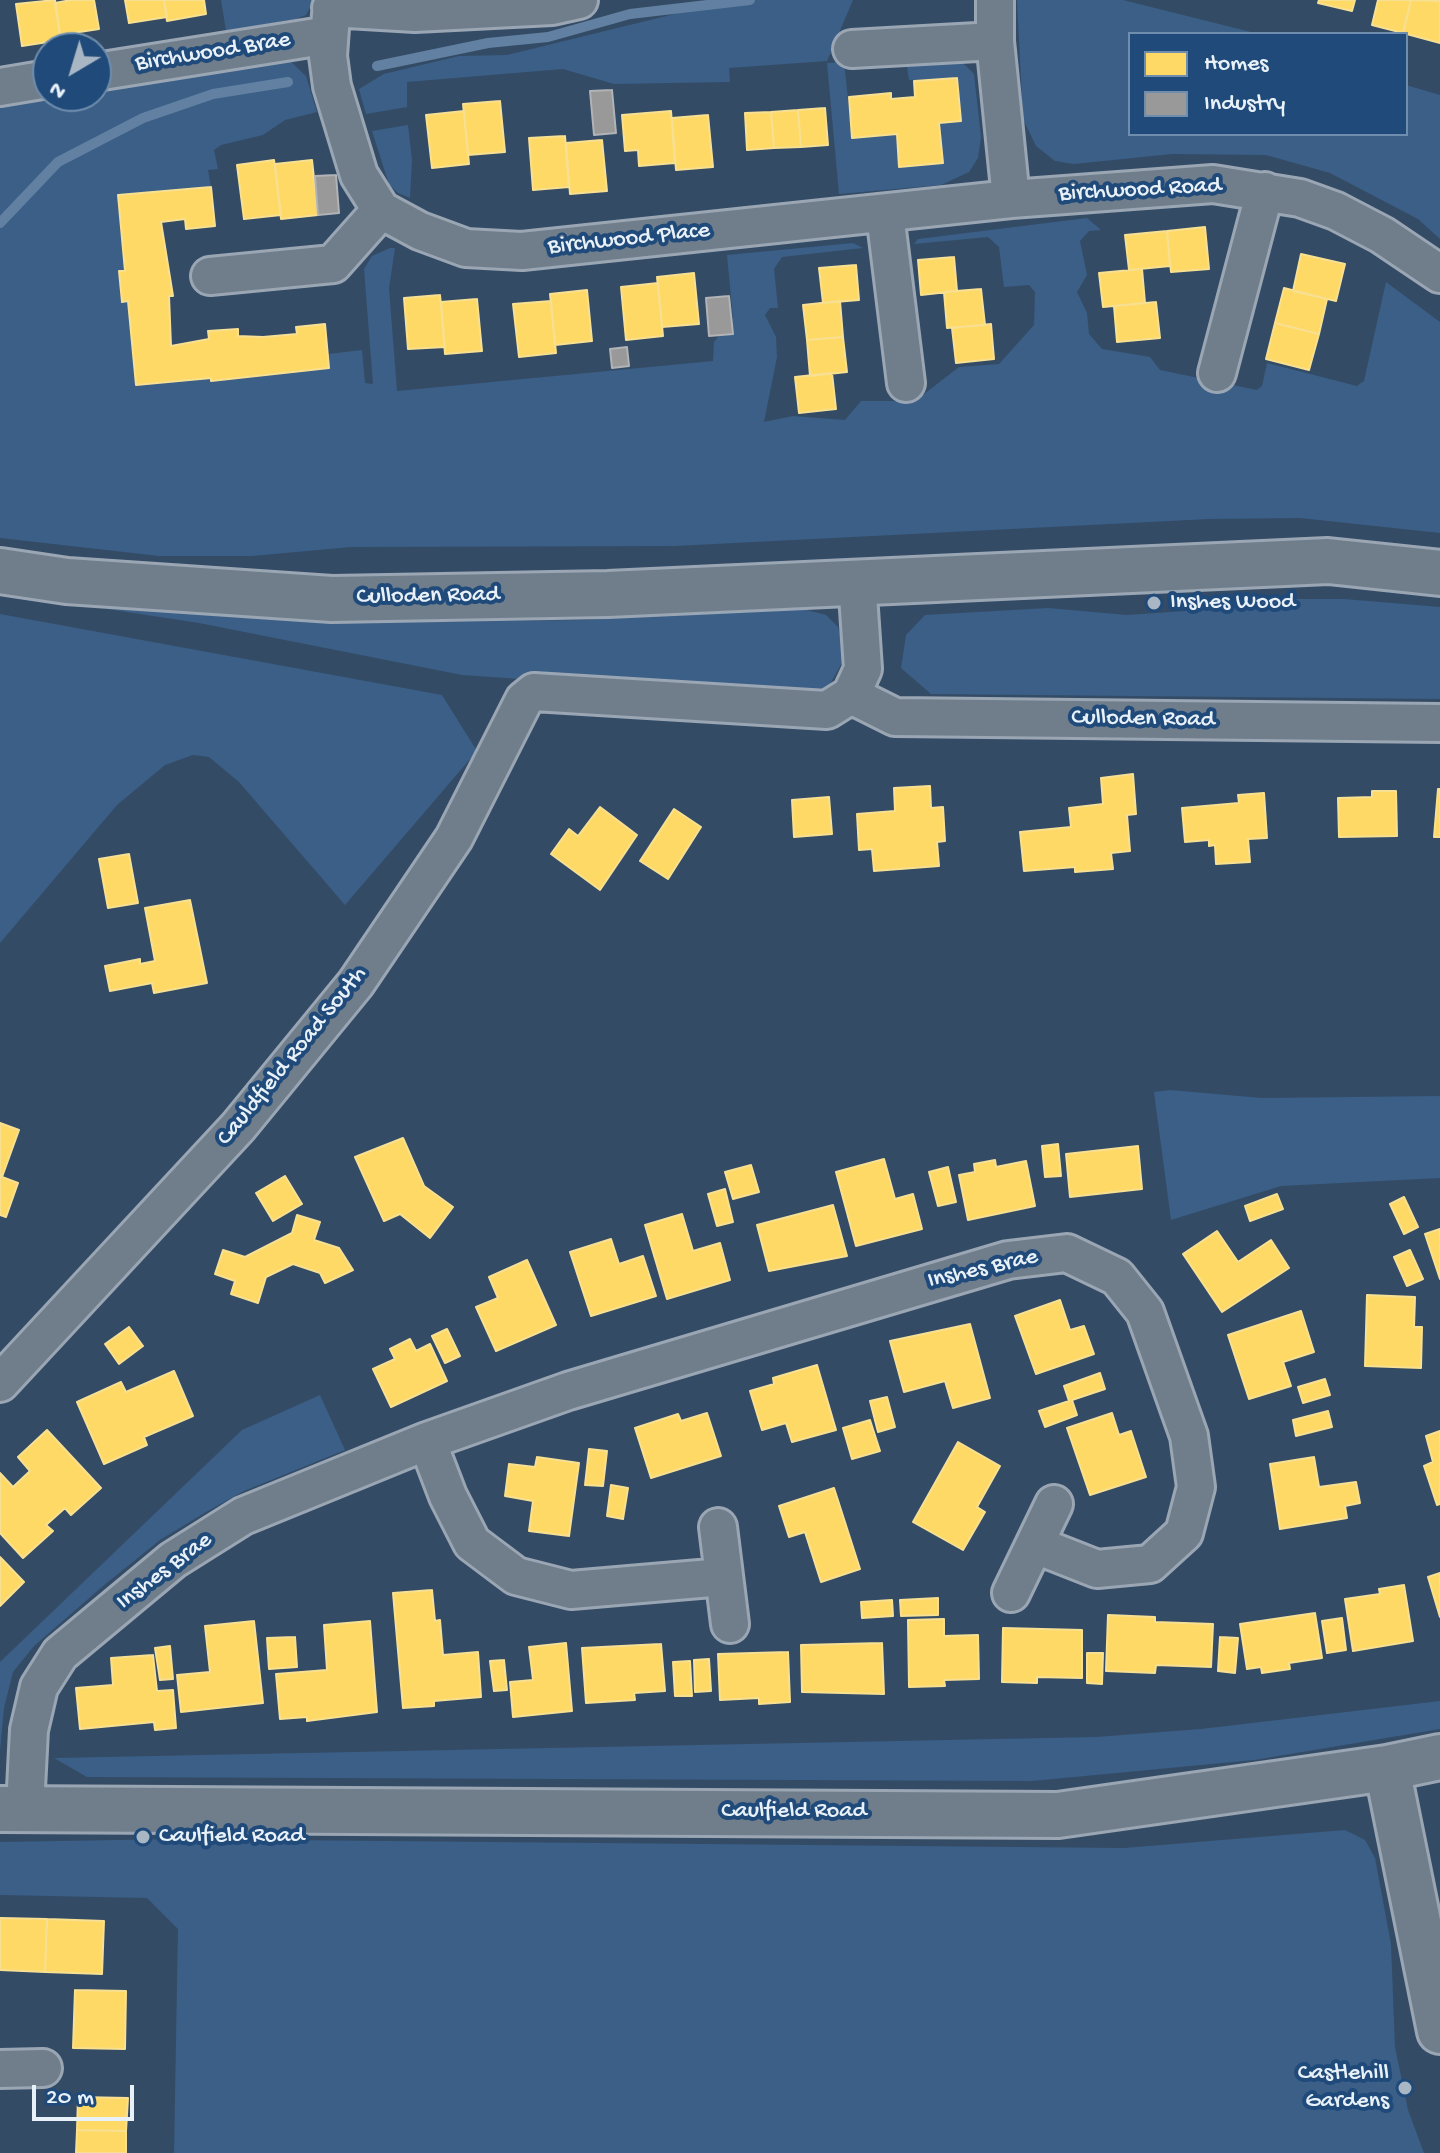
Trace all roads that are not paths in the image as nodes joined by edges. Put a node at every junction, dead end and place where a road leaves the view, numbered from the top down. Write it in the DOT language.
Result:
graph roads {
  1 [pos="579,0"];
  2 [pos="995,0"];
  3 [pos="331,14"];
  4 [pos="995,41"];
  5 [pos="852,49"];
  6 [pos="112,68"];
  7 [pos="32,82"];
  8 [pos="0,87"];
  9 [pos="1265,191"];
  10 [pos="1011,199"];
  11 [pos="381,210"];
  12 [pos="885,214"];
  13 [pos="1440,274"];
  14 [pos="210,276"];
  15 [pos="1217,373"];
  16 [pos="906,383"];
  17 [pos="0,571"];
  18 [pos="1440,573"];
  19 [pos="857,580"];
  20 [pos="851,695"];
  21 [pos="1440,723"];
  22 [pos="0,1383"];
  23 [pos="427,1441"];
  24 [pos="1054,1504"];
  25 [pos="718,1527"];
  26 [pos="1036,1545"];
  27 [pos="723,1577"];
  28 [pos="1011,1593"];
  29 [pos="730,1624"];
  30 [pos="1440,1757"];
  31 [pos="1387,1768"];
  32 [pos="13,1808"];
  33 [pos="1440,2030"];
  34 [pos="43,2068"];
  35 [pos="0,2069"];
  1 -- 3 [label="street, Birchwood Brae"];
  2 -- 4 [label="street"];
  3 -- 6 [label="street, Birchwood Brae"];
  3 -- 11 [label="street, Birchwood Brae"];
  4 -- 5 [label="street"];
  4 -- 10 [label="street"];
  7 -- 8 [label="street"];
  9 -- 10 [label="street, Birchwood Road"];
  9 -- 13 [label="street, Birchwood Road"];
  9 -- 15 [label="street"];
  10 -- 12 [label="street, Birchwood Place"];
  11 -- 12 [label="street, Birchwood Place"];
  11 -- 14 [label="street"];
  12 -- 16 [label="street"];
  17 -- 19 [label="street, Culloden Road"];
  18 -- 19 [label="street, Culloden Road"];
  19 -- 20 [label="street"];
  20 -- 21 [label="street, Culloden Road"];
  20 -- 22 [label="street, Cauldfield Road South"];
  23 -- 26 [label="street, Inshes Brae"];
  23 -- 27 [label="street"];
  23 -- 32 [label="street, Inshes Brae"];
  24 -- 26 [label="street"];
  25 -- 27 [label="street"];
  26 -- 28 [label="street"];
  27 -- 29 [label="street"];
  30 -- 31 [label="street, Caulfield Road"];
  31 -- 32 [label="street, Caulfield Road"];
  31 -- 33 [label="street"];
  34 -- 35 [label="street"];
}
